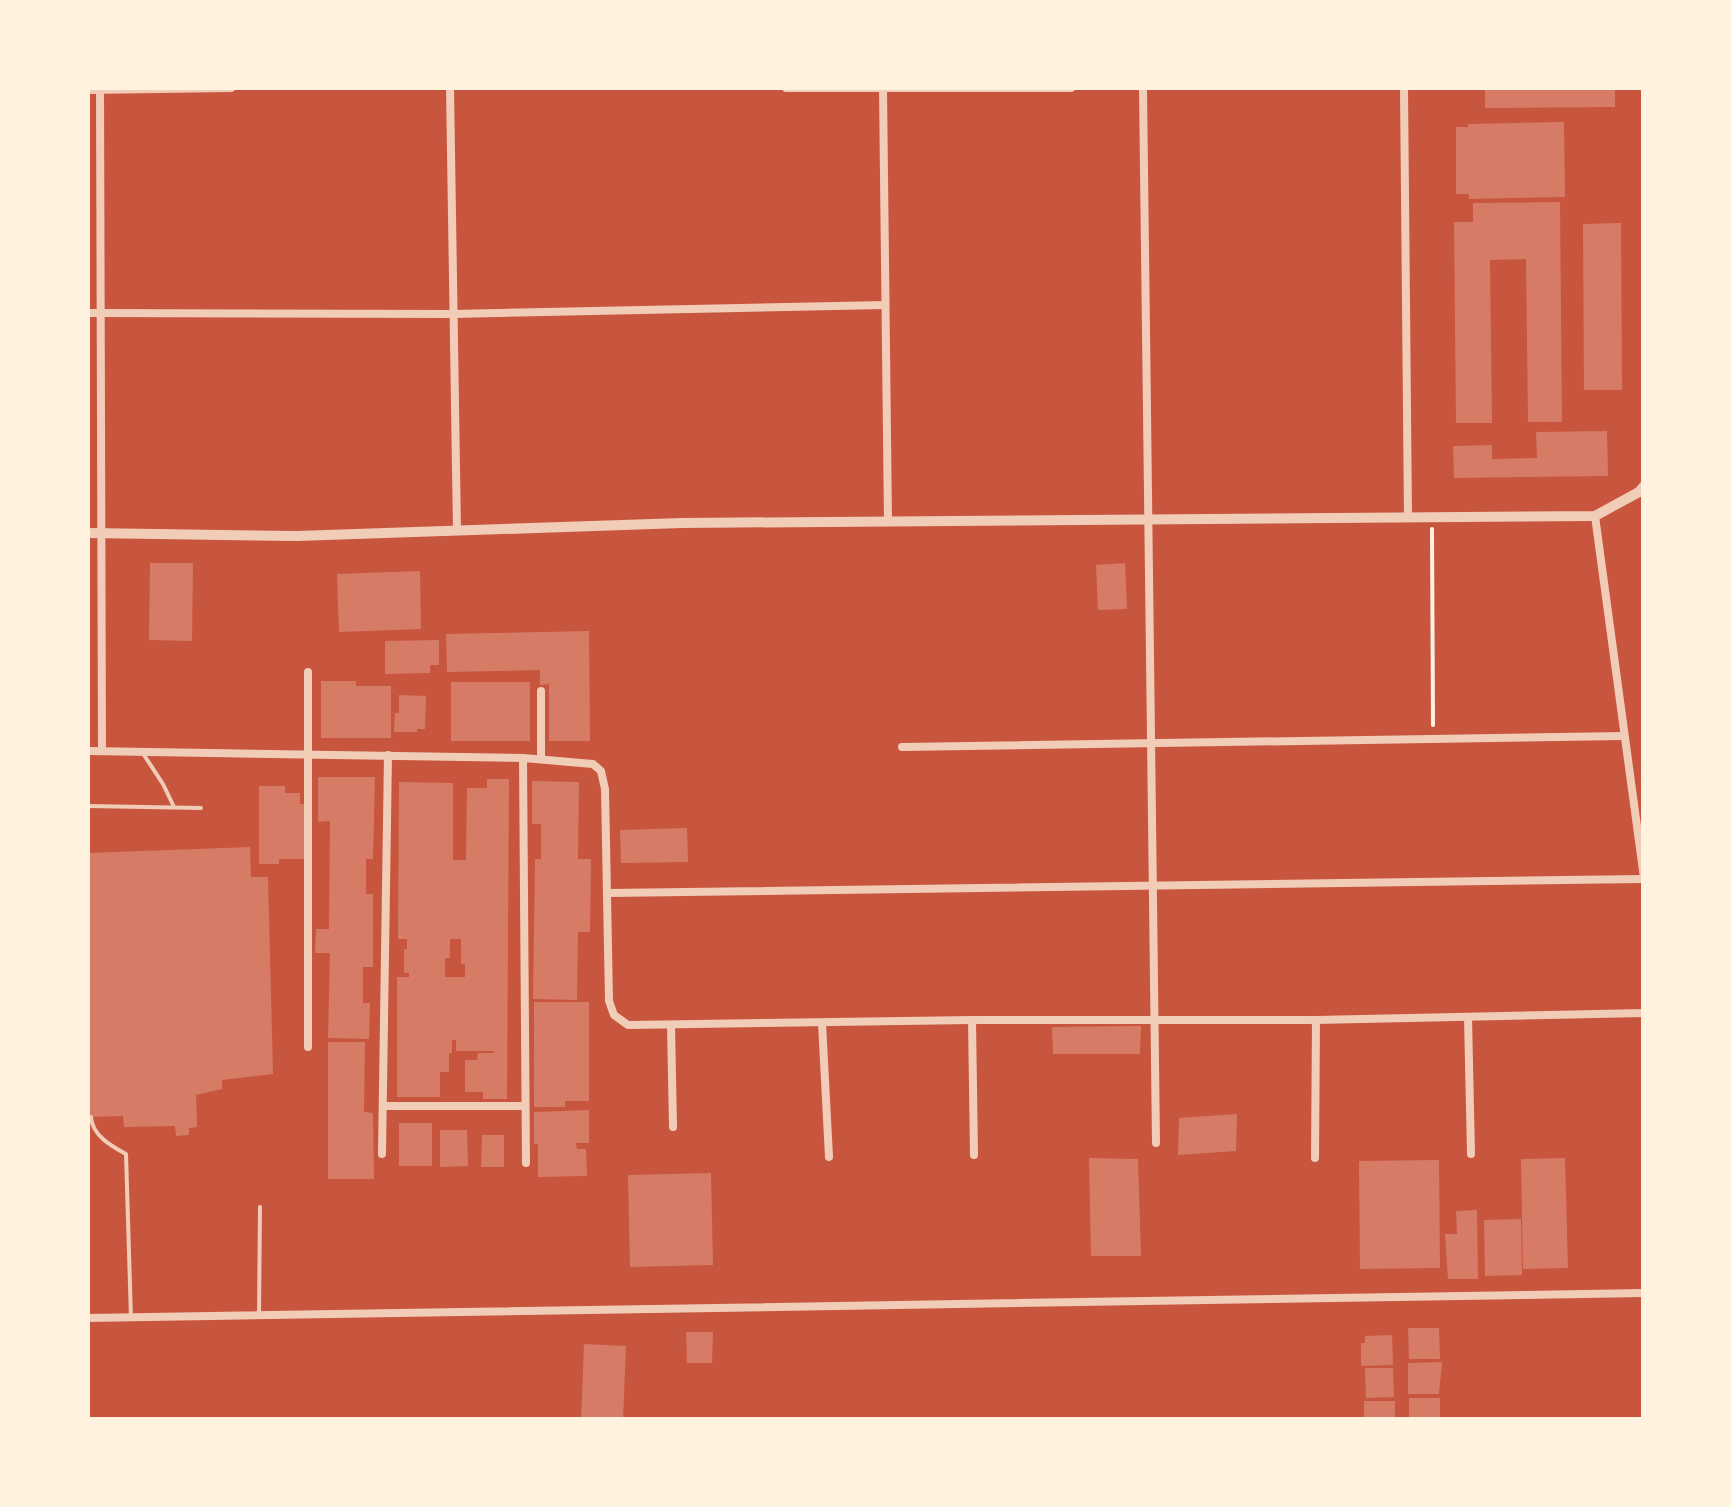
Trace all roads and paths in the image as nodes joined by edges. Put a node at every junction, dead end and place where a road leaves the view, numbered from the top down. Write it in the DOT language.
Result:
graph roads {
  1 [pos="231,88"];
  2 [pos="450,88"];
  3 [pos="786,88"];
  4 [pos="883,88"];
  5 [pos="1072,88"];
  6 [pos="1142,88"];
  7 [pos="1404,88"];
  8 [pos="100,89"];
  9 [pos="88,90"];
  10 [pos="885,305"];
  11 [pos="88,314"];
  12 [pos="101,314"];
  13 [pos="453,314"];
  14 [pos="1644,486"];
  15 [pos="1595,516"];
  16 [pos="1432,517"];
  17 [pos="1408,518"];
  18 [pos="1149,520"];
  19 [pos="888,522"];
  20 [pos="457,531"];
  21 [pos="88,533"];
  22 [pos="103,533"];
  23 [pos="308,672"];
  24 [pos="541,691"];
  25 [pos="1623,736"];
  26 [pos="1433,740"];
  27 [pos="1150,742"];
  28 [pos="902,747"];
  29 [pos="88,751"];
  30 [pos="102,751"];
  31 [pos="142,752"];
  32 [pos="308,755"];
  33 [pos="388,755"];
  34 [pos="523,758"];
  35 [pos="541,760"];
  36 [pos="88,806"];
  37 [pos="174,807"];
  38 [pos="202,808"];
  39 [pos="1644,878"];
  40 [pos="1152,884"];
  41 [pos="608,893"];
  42 [pos="1644,1013"];
  43 [pos="1468,1017"];
  44 [pos="1156,1019"];
  45 [pos="972,1020"];
  46 [pos="1316,1020"];
  47 [pos="822,1023"];
  48 [pos="671,1025"];
  49 [pos="308,1047"];
  50 [pos="384,1106"];
  51 [pos="525,1106"];
  52 [pos="91,1117"];
  53 [pos="672,1127"];
  54 [pos="1156,1143"];
  55 [pos="382,1154"];
  56 [pos="1471,1154"];
  57 [pos="974,1156"];
  58 [pos="829,1157"];
  59 [pos="1315,1158"];
  60 [pos="526,1163"];
  61 [pos="260,1207"];
  62 [pos="1644,1293"];
  63 [pos="259,1316"];
  64 [pos="88,1318"];
  65 [pos="130,1318"];
  1 -- 8 [label="street"];
  2 -- 13 [label="street"];
  3 -- 4 [label="street"];
  4 -- 5 [label="street"];
  4 -- 10 [label="street"];
  6 -- 18 [label="street"];
  7 -- 17 [label="street"];
  8 -- 9 [label="street"];
  8 -- 12 [label="street"];
  10 -- 13 [label="street"];
  10 -- 19 [label="street"];
  11 -- 12 [label="street"];
  12 -- 13 [label="street"];
  12 -- 22 [label="street"];
  13 -- 20 [label="street"];
  14 -- 15 [label="street"];
  15 -- 16 [label="street"];
  15 -- 25 [label="street"];
  16 -- 17 [label="street"];
  16 -- 26 [label="path"];
  17 -- 18 [label="street"];
  18 -- 19 [label="street"];
  18 -- 27 [label="street"];
  19 -- 20 [label="street"];
  20 -- 22 [label="street"];
  21 -- 22 [label="street"];
  22 -- 30 [label="street"];
  23 -- 32 [label="street"];
  24 -- 35 [label="street"];
  25 -- 26 [label="street"];
  25 -- 39 [label="street"];
  26 -- 27 [label="street"];
  27 -- 28 [label="street"];
  27 -- 40 [label="street"];
  29 -- 30 [label="street"];
  30 -- 31 [label="street"];
  31 -- 32 [label="street"];
  31 -- 37 [label="lane"];
  32 -- 33 [label="street"];
  32 -- 49 [label="street"];
  33 -- 34 [label="street"];
  33 -- 50 [label="street"];
  34 -- 35 [label="street"];
  34 -- 51 [label="street"];
  35 -- 41 [label="street"];
  36 -- 37 [label="lane"];
  37 -- 38 [label="lane"];
  39 -- 40 [label="street"];
  40 -- 41 [label="street"];
  40 -- 44 [label="street"];
  41 -- 48 [label="street"];
  42 -- 43 [label="street"];
  43 -- 46 [label="street"];
  43 -- 56 [label="street"];
  44 -- 45 [label="street"];
  44 -- 46 [label="street"];
  44 -- 54 [label="street"];
  45 -- 47 [label="street"];
  45 -- 57 [label="street"];
  46 -- 59 [label="street"];
  47 -- 48 [label="street"];
  47 -- 58 [label="street"];
  48 -- 53 [label="street"];
  50 -- 51 [label="street"];
  50 -- 55 [label="street"];
  51 -- 60 [label="street"];
  52 -- 65 [label="lane"];
  61 -- 63 [label="lane"];
  62 -- 63 [label="street"];
  63 -- 65 [label="street"];
  64 -- 65 [label="street"];
}
